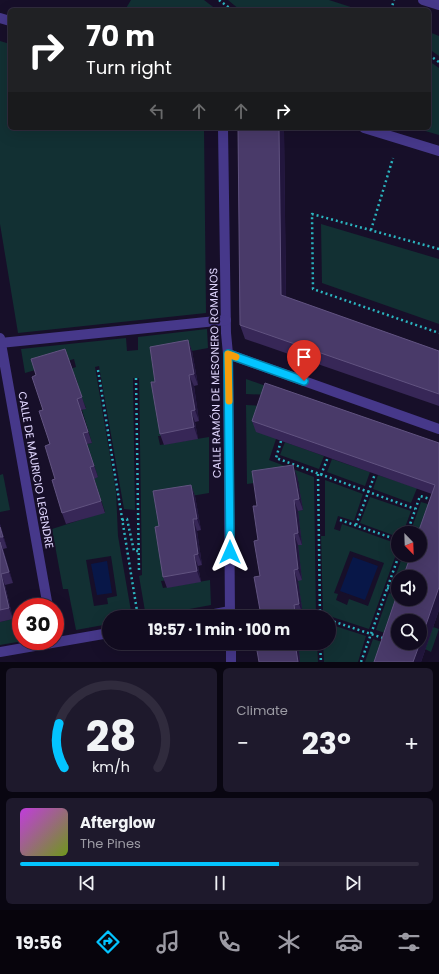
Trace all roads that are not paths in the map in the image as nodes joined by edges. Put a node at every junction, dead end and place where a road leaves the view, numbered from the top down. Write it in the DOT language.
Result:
graph roads {
  1 [pos="423,0"];
  2 [pos="439,5"];
  3 [pos="223,130"];
  4 [pos="371,130"];
  5 [pos="439,151"];
  6 [pos="226,320"];
  7 [pos="0,341"];
  8 [pos="228,354"];
  9 [pos="439,429"];
  10 [pos="46,598"];
  11 [pos="230,610"];
  12 [pos="102,634"];
  13 [pos="64,640"];
  14 [pos="12,650"];
  15 [pos="231,650"];
  16 [pos="0,652"];
  17 [pos="231,662"];
  1 -- 2 [label="street"];
  3 -- 6 [label="street, CALLE RAMÓN DE MESONERO ROMANOS"];
  4 -- 5 [label="street"];
  6 -- 7 [label="street"];
  6 -- 8 [label="street, CALLE RAMÓN DE MESONERO ROMANOS"];
  7 -- 10 [label="street, CALLE DE MAURICIO LEGENDRE"];
  8 -- 9 [label="street"];
  8 -- 11 [label="street, CALLE RAMÓN DE MESONERO ROMANOS"];
  12 -- 13 [label="street"];
  14 -- 16 [label="street"];
  15 -- 17 [label="street"];
}
